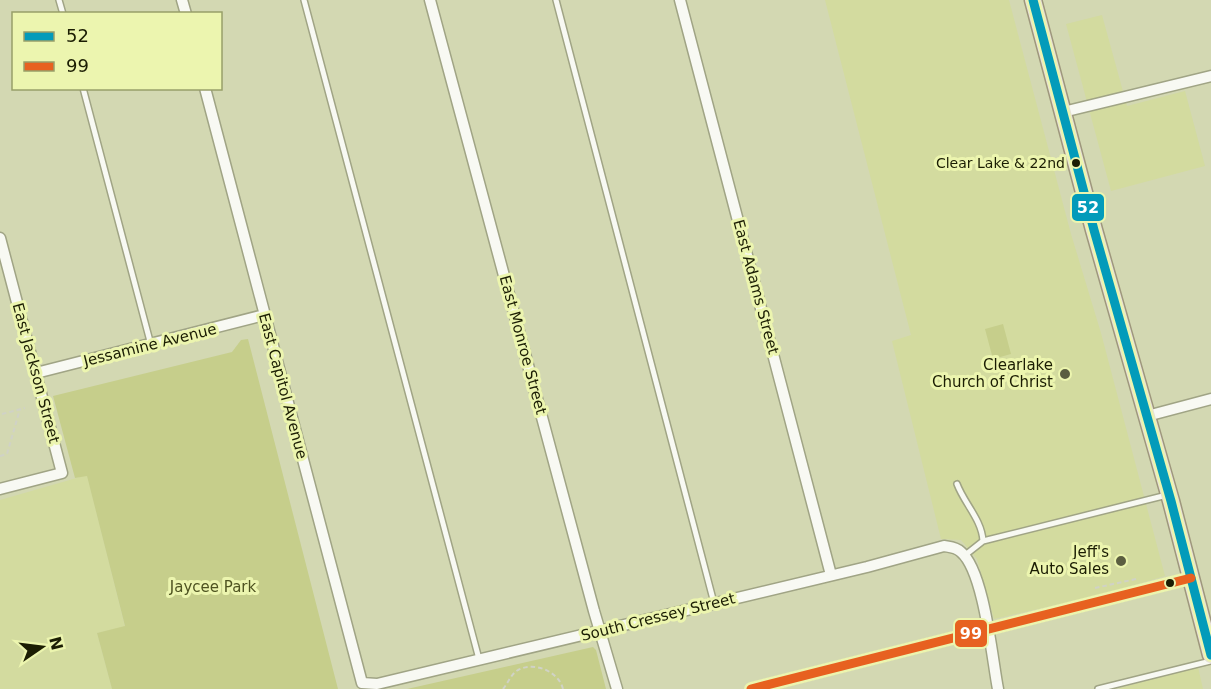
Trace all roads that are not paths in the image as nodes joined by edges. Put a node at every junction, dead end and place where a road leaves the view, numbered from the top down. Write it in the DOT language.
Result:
graph roads {
  1 [pos="304,0"];
  2 [pos="430,0"];
  3 [pos="556,0"];
  4 [pos="680,0"];
  5 [pos="1033,0"];
  6 [pos="1211,76"];
  7 [pos="84,90"];
  8 [pos="206,90"];
  9 [pos="1063,112"];
  10 [pos="0,238"];
  11 [pos="264,315"];
  12 [pos="151,345"];
  13 [pos="36,373"];
  14 [pos="1211,399"];
  15 [pos="1147,416"];
  16 [pos="957,484"];
  17 [pos="0,489"];
  18 [pos="1169,494"];
  19 [pos="983,541"];
  20 [pos="964,556"];
  21 [pos="831,574"];
  22 [pos="1191,578"];
  23 [pos="714,603"];
  24 [pos="988,628"];
  25 [pos="601,632"];
  26 [pos="1211,655"];
  27 [pos="479,659"];
  28 [pos="1211,661"];
  29 [pos="362,683"];
  30 [pos="617,689"];
  31 [pos="751,689"];
  32 [pos="998,689"];
  33 [pos="1098,689"];
  1 -- 27 [label="lane"];
  2 -- 25 [label="street, East Monroe Street"];
  3 -- 23 [label="lane"];
  4 -- 21 [label="street, East Adams Street"];
  5 -- 9 [label="main road"];
  6 -- 9 [label="street"];
  7 -- 12 [label="lane"];
  8 -- 11 [label="street, East Capitol Avenue"];
  9 -- 15 [label="main road"];
  10 -- 13 [label="street, East Jackson Street"];
  11 -- 12 [label="street, Jessamine Avenue"];
  11 -- 29 [label="street, East Capitol Avenue"];
  12 -- 13 [label="street, Jessamine Avenue"];
  13 -- 17 [label="street, East Jackson Street"];
  14 -- 15 [label="street"];
  15 -- 18 [label="main road"];
  16 -- 19 [label="lane"];
  18 -- 19 [label="lane"];
  18 -- 22 [label="main road"];
  19 -- 20 [label="lane"];
  20 -- 21 [label="street, South Cressey Street"];
  20 -- 24 [label="street"];
  21 -- 23 [label="street, South Cressey Street"];
  22 -- 24 [label="street"];
  22 -- 26 [label="main road"];
  23 -- 25 [label="street, South Cressey Street"];
  24 -- 31 [label="street"];
  24 -- 32 [label="street"];
  25 -- 27 [label="street, South Cressey Street"];
  25 -- 30 [label="street, East Monroe Street"];
  27 -- 29 [label="street, South Cressey Street"];
  28 -- 33 [label="lane"];
}
